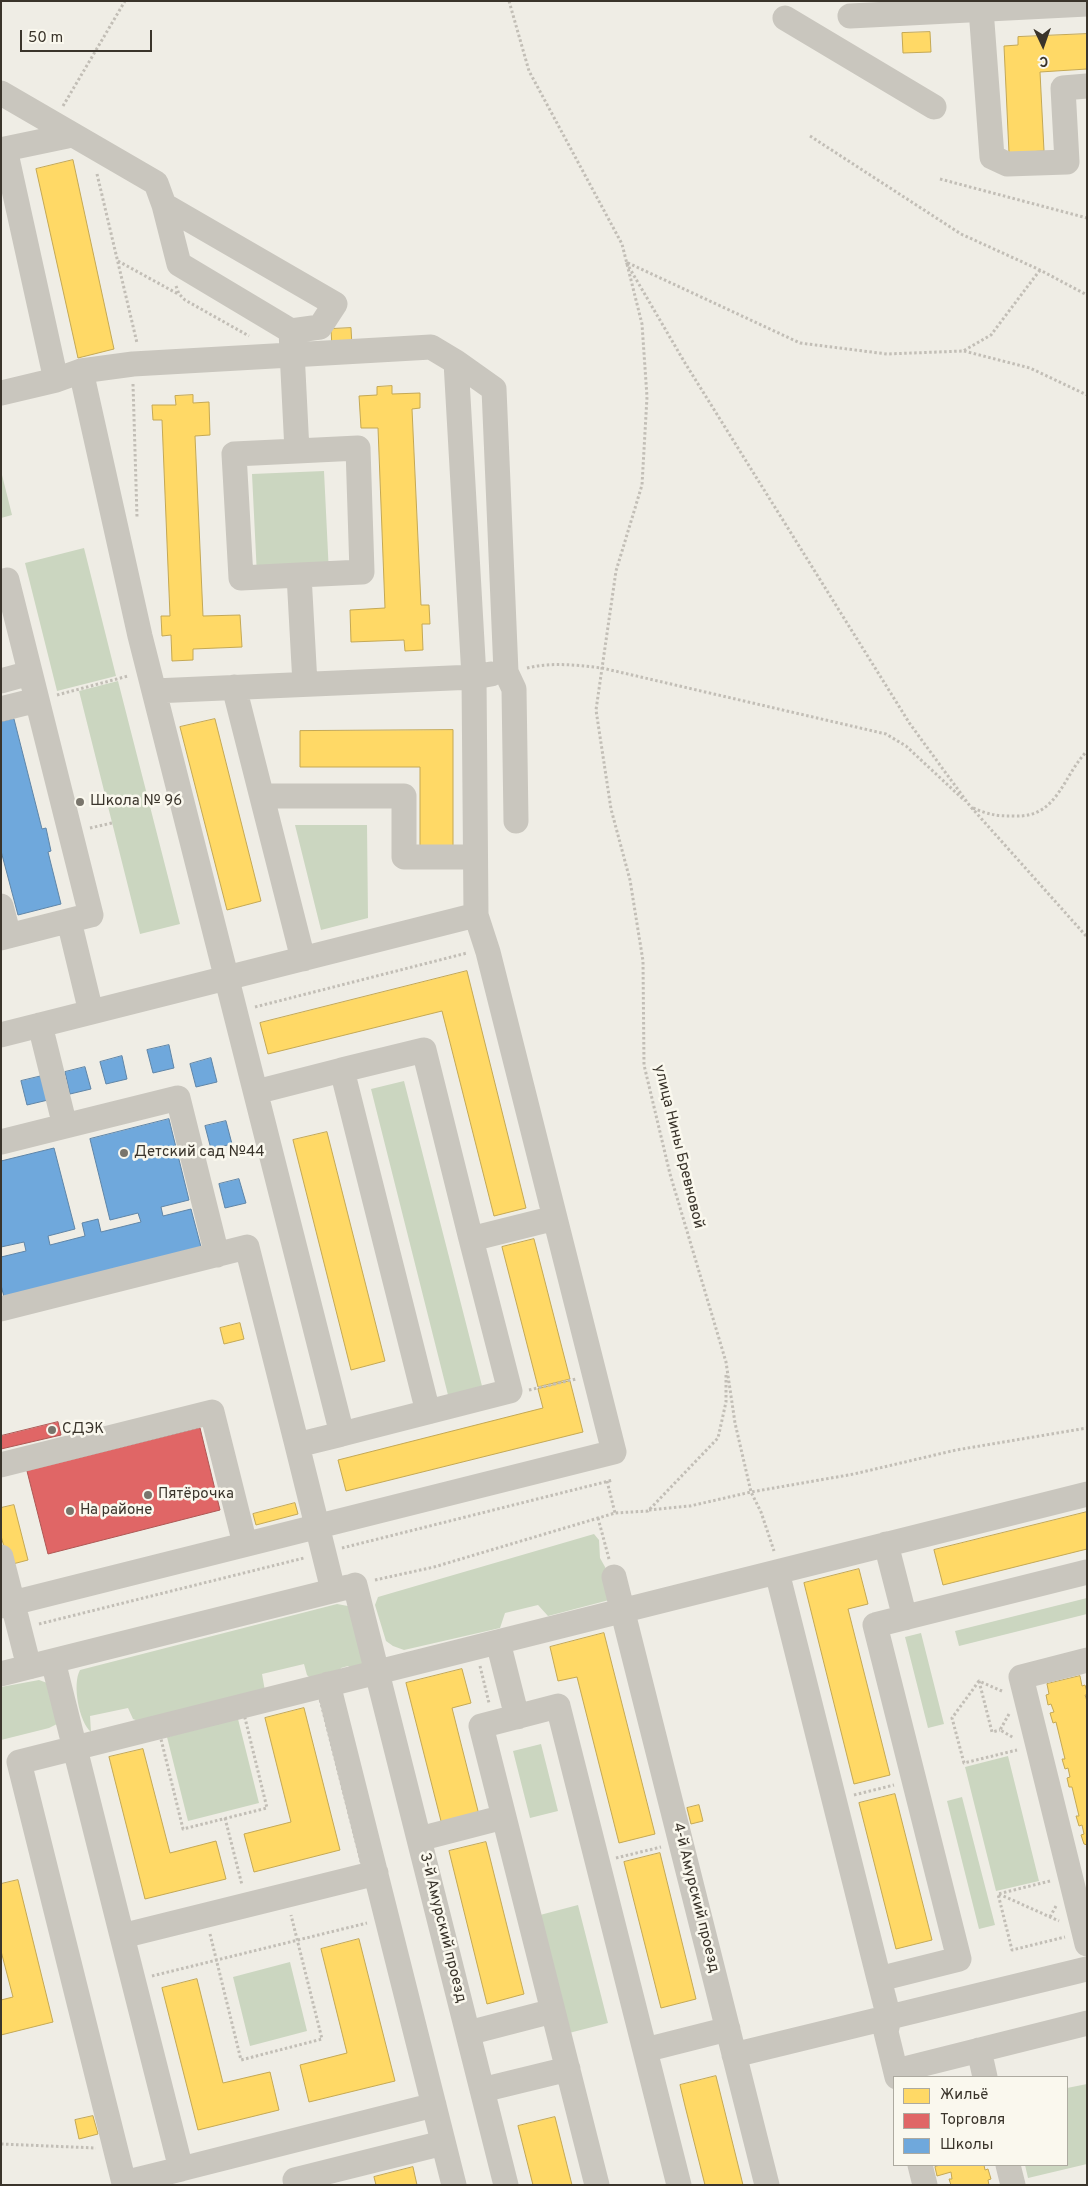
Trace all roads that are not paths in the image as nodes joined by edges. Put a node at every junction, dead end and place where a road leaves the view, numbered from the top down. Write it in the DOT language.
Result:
graph roads {
  1 [pos="1087,4"];
  2 [pos="982,9"];
  3 [pos="850,16"];
  4 [pos="785,18"];
  5 [pos="1087,86"];
  6 [pos="1,93"];
  7 [pos="934,107"];
  8 [pos="63,129"];
  9 [pos="164,204"];
  10 [pos="292,343"];
  11 [pos="456,362"];
  12 [pos="81,371"];
  13 [pos="56,380"];
  14 [pos="1,393"];
  15 [pos="297,451"];
  16 [pos="300,575"];
  17 [pos="1,582"];
  18 [pos="506,672"];
  19 [pos="30,673"];
  20 [pos="474,677"];
  21 [pos="1,681"];
  22 [pos="152,681"];
  23 [pos="305,684"];
  24 [pos="234,688"];
  25 [pos="37,700"];
  26 [pos="1,710"];
  27 [pos="262,796"];
  28 [pos="516,821"];
  29 [pos="475,857"];
  30 [pos="1,906"];
  31 [pos="476,915"];
  32 [pos="68,921"];
  33 [pos="5,937"];
  34 [pos="303,959"];
  35 [pos="227,978"];
  36 [pos="91,1012"];
  37 [pos="40,1025"];
  38 [pos="1,1035"];
  39 [pos="342,1070"];
  40 [pos="256,1092"];
  41 [pos="65,1126"];
  42 [pos="1,1142"];
  43 [pos="555,1218"];
  44 [pos="471,1238"];
  45 [pos="217,1255"];
  46 [pos="1,1309"];
  47 [pos="428,1412"];
  48 [pos="342,1434"];
  49 [pos="296,1445"];
  50 [pos="1,1465"];
  51 [pos="1087,1494"];
  52 [pos="317,1526"];
  53 [pos="245,1544"];
  54 [pos="886,1544"];
  55 [pos="1,1557"];
  56 [pos="777,1572"];
  57 [pos="1087,1572"];
  58 [pos="614,1577"];
  59 [pos="350,1586"];
  60 [pos="7,1604"];
  61 [pos="622,1610"];
  62 [pos="905,1618"];
  63 [pos="498,1642"];
  64 [pos="1087,1660"];
  65 [pos="53,1661"];
  66 [pos="29,1667"];
  67 [pos="377,1672"];
  68 [pos="1,1674"];
  69 [pos="328,1684"];
  70 [pos="518,1717"];
  71 [pos="75,1747"];
  72 [pos="10,1764"];
  73 [pos="504,1817"];
  74 [pos="419,1839"];
  75 [pos="376,1873"];
  76 [pos="122,1936"];
  77 [pos="1085,1938"];
  78 [pos="1087,1970"];
  79 [pos="879,1979"];
  80 [pos="553,2011"];
  81 [pos="889,2018"];
  82 [pos="1087,2023"];
  83 [pos="728,2029"];
  84 [pos="468,2033"];
  85 [pos="645,2050"];
  86 [pos="979,2050"];
  87 [pos="734,2055"];
  88 [pos="568,2069"];
  89 [pos="897,2074"];
  90 [pos="985,2076"];
  91 [pos="482,2090"];
  92 [pos="434,2105"];
  93 [pos="443,2142"];
  94 [pos="920,2166"];
  95 [pos="1008,2166"];
  96 [pos="181,2169"];
  97 [pos="295,2180"];
  98 [pos="125,2184"];
  99 [pos="454,2185"];
  100 [pos="506,2185"];
  101 [pos="597,2185"];
  102 [pos="679,2185"];
  103 [pos="767,2185"];
  104 [pos="925,2185"];
  105 [pos="1013,2185"];
  1 -- 2 [label="street"];
  2 -- 3 [label="street"];
  2 -- 5 [label="street"];
  4 -- 7 [label="street"];
  6 -- 8 [label="street"];
  8 -- 9 [label="street"];
  8 -- 13 [label="street"];
  9 -- 10 [label="street"];
  9 -- 10 [label="street"];
  10 -- 11 [label="street"];
  10 -- 12 [label="street"];
  10 -- 15 [label="street"];
  11 -- 18 [label="street"];
  11 -- 20 [label="street"];
  12 -- 13 [label="street"];
  12 -- 22 [label="street"];
  13 -- 14 [label="street"];
  15 -- 16 [label="street"];
  15 -- 16 [label="street"];
  16 -- 23 [label="street"];
  17 -- 19 [label="street"];
  18 -- 20 [label="street"];
  18 -- 28 [label="street"];
  19 -- 21 [label="street"];
  19 -- 25 [label="street"];
  20 -- 23 [label="street"];
  20 -- 29 [label="street"];
  22 -- 24 [label="street"];
  22 -- 35 [label="street"];
  23 -- 24 [label="street"];
  24 -- 27 [label="street"];
  25 -- 26 [label="street"];
  25 -- 32 [label="street"];
  27 -- 29 [label="street"];
  27 -- 34 [label="street"];
  29 -- 31 [label="street"];
  30 -- 33 [label="street"];
  31 -- 34 [label="street"];
  31 -- 43 [label="street"];
  32 -- 33 [label="street"];
  32 -- 36 [label="street"];
  34 -- 35 [label="street"];
  35 -- 36 [label="street"];
  35 -- 40 [label="street"];
  36 -- 37 [label="street"];
  37 -- 38 [label="street"];
  37 -- 41 [label="street"];
  39 -- 40 [label="street"];
  39 -- 44 [label="street"];
  39 -- 47 [label="street"];
  40 -- 48 [label="street"];
  41 -- 42 [label="street"];
  41 -- 45 [label="street"];
  43 -- 44 [label="street"];
  43 -- 52 [label="street"];
  44 -- 47 [label="street"];
  45 -- 46 [label="street"];
  45 -- 49 [label="street, 3-й Амурский проезд"];
  47 -- 48 [label="street"];
  48 -- 49 [label="street"];
  49 -- 52 [label="street, 3-й Амурский проезд"];
  50 -- 53 [label="street"];
  51 -- 54 [label="street"];
  52 -- 53 [label="street"];
  52 -- 59 [label="street, 3-й Амурский проезд"];
  53 -- 60 [label="street"];
  54 -- 56 [label="street"];
  54 -- 62 [label="street"];
  55 -- 60 [label="street"];
  56 -- 61 [label="street"];
  56 -- 79 [label="street"];
  57 -- 62 [label="street"];
  58 -- 61 [label="street, 4-й Амурский проезд"];
  59 -- 65 [label="street"];
  59 -- 67 [label="street, 3-й Амурский проезд"];
  60 -- 66 [label="street"];
  61 -- 63 [label="street"];
  61 -- 83 [label="street, 4-й Амурский проезд"];
  62 -- 79 [label="street"];
  63 -- 67 [label="street"];
  63 -- 70 [label="street"];
  64 -- 77 [label="street"];
  65 -- 66 [label="street"];
  65 -- 71 [label="street"];
  66 -- 68 [label="street"];
  67 -- 69 [label="street"];
  67 -- 74 [label="street, 3-й Амурский проезд"];
  69 -- 71 [label="street"];
  69 -- 75 [label="street"];
  70 -- 73 [label="street"];
  70 -- 85 [label="street"];
  71 -- 72 [label="street"];
  71 -- 76 [label="street"];
  72 -- 98 [label="street"];
  73 -- 74 [label="street"];
  73 -- 80 [label="street"];
  74 -- 84 [label="street, 3-й Амурский проезд"];
  75 -- 76 [label="street"];
  75 -- 92 [label="street"];
  76 -- 96 [label="street"];
  78 -- 81 [label="street"];
  79 -- 81 [label="street"];
  80 -- 84 [label="street"];
  80 -- 88 [label="street"];
  81 -- 87 [label="street"];
  81 -- 89 [label="street"];
  82 -- 86 [label="street"];
  83 -- 85 [label="street"];
  83 -- 87 [label="street, 4-й Амурский проезд"];
  84 -- 91 [label="street, 3-й Амурский проезд"];
  85 -- 102 [label="street"];
  86 -- 89 [label="street"];
  86 -- 90 [label="street"];
  87 -- 103 [label="street, 4-й Амурский проезд"];
  88 -- 91 [label="street"];
  88 -- 101 [label="street"];
  91 -- 100 [label="street, 3-й Амурский проезд"];
  92 -- 93 [label="street"];
  92 -- 96 [label="street"];
  93 -- 97 [label="street"];
  93 -- 99 [label="street"];
  94 -- 104 [label="street"];
  95 -- 105 [label="street"];
  96 -- 98 [label="street"];
}
